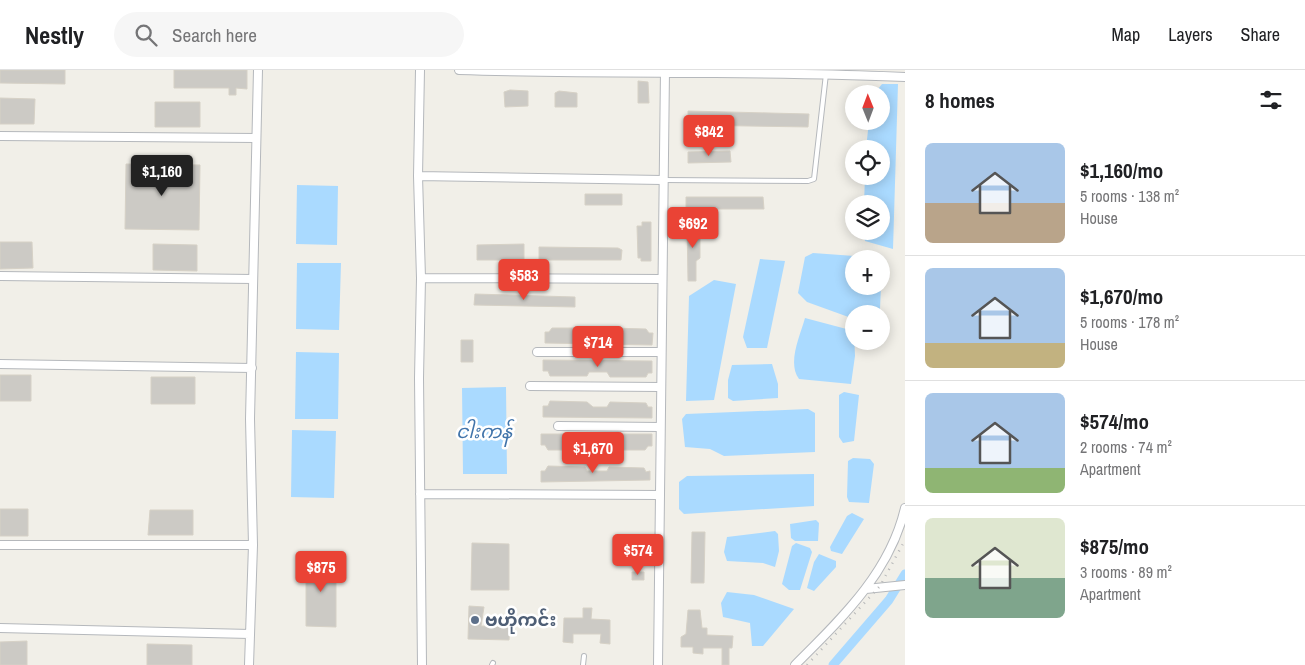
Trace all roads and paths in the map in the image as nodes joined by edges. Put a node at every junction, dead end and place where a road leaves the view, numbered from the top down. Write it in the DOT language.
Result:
graph roads {
  1 [pos="258,70"];
  2 [pos="420,70"];
  3 [pos="459,70"];
  4 [pos="755,71"];
  5 [pos="664,72"];
  6 [pos="858,72"];
  7 [pos="826,74"];
  8 [pos="905,77"];
  9 [pos="0,136"];
  10 [pos="256,138"];
  11 [pos="418,176"];
  12 [pos="662,180"];
  13 [pos="0,276"];
  14 [pos="421,278"];
  15 [pos="253,279"];
  16 [pos="661,279"];
  17 [pos="537,352"];
  18 [pos="660,352"];
  19 [pos="0,364"];
  20 [pos="252,368"];
  21 [pos="530,386"];
  22 [pos="660,387"];
  23 [pos="558,426"];
  24 [pos="660,428"];
  25 [pos="420,494"];
  26 [pos="660,495"];
  27 [pos="905,508"];
  28 [pos="0,545"];
  29 [pos="253,545"];
  30 [pos="902,586"];
  31 [pos="866,589"];
  32 [pos="0,628"];
  33 [pos="250,634"];
  34 [pos="584,656"];
  35 [pos="249,665"];
  36 [pos="422,665"];
  37 [pos="584,665"];
  38 [pos="658,665"];
  39 [pos="795,665"];
  1 -- 10 [label="street"];
  2 -- 11 [label="street"];
  3 -- 5 [label="street"];
  4 -- 5 [label="street"];
  4 -- 7 [label="street"];
  5 -- 12 [label="street"];
  6 -- 7 [label="street"];
  6 -- 8 [label="street"];
  7 -- 12 [label="lane"];
  9 -- 10 [label="street"];
  10 -- 15 [label="street"];
  11 -- 12 [label="street"];
  11 -- 14 [label="street"];
  12 -- 16 [label="street"];
  13 -- 15 [label="street"];
  14 -- 16 [label="street"];
  14 -- 25 [label="street"];
  15 -- 20 [label="street"];
  16 -- 18 [label="street"];
  17 -- 18 [label="street"];
  18 -- 22 [label="street"];
  19 -- 20 [label="street"];
  20 -- 29 [label="street"];
  21 -- 22 [label="street"];
  22 -- 24 [label="street"];
  23 -- 24 [label="street"];
  24 -- 26 [label="street"];
  25 -- 26 [label="street"];
  25 -- 36 [label="street"];
  26 -- 38 [label="street"];
  27 -- 31 [label="street"];
  28 -- 29 [label="street"];
  29 -- 33 [label="street"];
  30 -- 31 [label="street"];
  31 -- 39 [label="street"];
  32 -- 33 [label="street"];
  33 -- 35 [label="street"];
  34 -- 37 [label="lane"];
}
